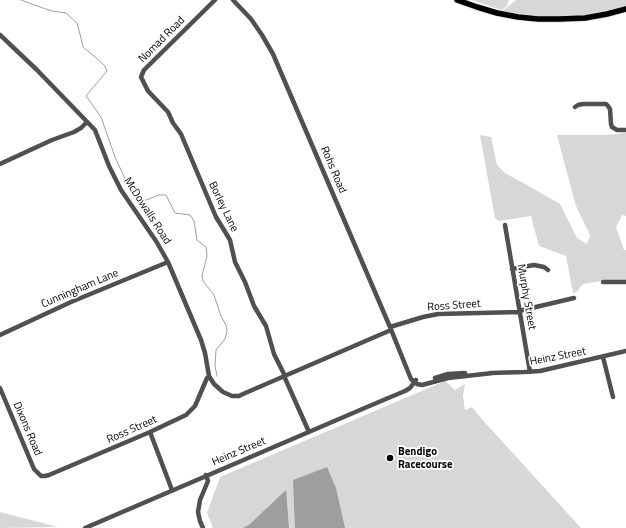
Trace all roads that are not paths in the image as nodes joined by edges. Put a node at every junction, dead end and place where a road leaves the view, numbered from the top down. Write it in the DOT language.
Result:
graph roads {
  1 [pos="215,0"];
  2 [pos="233,0"];
  3 [pos="457,0"];
  4 [pos="626,9"];
  5 [pos="0,34"];
  6 [pos="141,77"];
  7 [pos="575,107"];
  8 [pos="87,122"];
  9 [pos="626,130"];
  10 [pos="0,164"];
  11 [pos="505,225"];
  12 [pos="168,262"];
  13 [pos="512,269"];
  14 [pos="548,270"];
  15 [pos="603,282"];
  16 [pos="626,282"];
  17 [pos="574,298"];
  18 [pos="520,312"];
  19 [pos="391,328"];
  20 [pos="0,334"];
  21 [pos="626,351"];
  22 [pos="603,357"];
  23 [pos="530,372"];
  24 [pos="209,376"];
  25 [pos="284,376"];
  26 [pos="417,382"];
  27 [pos="0,388"];
  28 [pos="232,396"];
  29 [pos="613,397"];
  30 [pos="150,432"];
  31 [pos="309,432"];
  32 [pos="206,475"];
  33 [pos="41,476"];
  34 [pos="172,490"];
  35 [pos="85,528"];
  36 [pos="203,528"];
  1 -- 6 [label="street, Nomad Road"];
  2 -- 19 [label="street, Rohs Road"];
  3 -- 4 [label="main road"];
  5 -- 8 [label="street, McDowalls Road"];
  6 -- 25 [label="street, Borley Lane"];
  7 -- 9 [label="street"];
  8 -- 10 [label="street"];
  8 -- 12 [label="street, McDowalls Road"];
  11 -- 13 [label="street, Murphy Street"];
  12 -- 20 [label="street, Cunningham Lane"];
  12 -- 24 [label="street, McDowalls Road"];
  13 -- 14 [label="street"];
  13 -- 18 [label="street, Murphy Street"];
  15 -- 16 [label="street"];
  17 -- 18 [label="street, Ross Street"];
  18 -- 19 [label="street, Ross Street"];
  18 -- 23 [label="street, Murphy Street"];
  19 -- 25 [label="street, Ross Street"];
  19 -- 26 [label="street, Rohs Road"];
  21 -- 22 [label="street, Heinz Street"];
  22 -- 23 [label="street, Heinz Street"];
  22 -- 29 [label="street"];
  23 -- 26 [label="street, Heinz Street"];
  24 -- 28 [label="street, McDowalls Road"];
  24 -- 30 [label="street, Ross Street"];
  25 -- 28 [label="street, Ross Street"];
  25 -- 31 [label="street, Borley Lane"];
  26 -- 31 [label="street, Heinz Street"];
  27 -- 33 [label="street, Dixons Road"];
  30 -- 33 [label="street, Ross Street"];
  30 -- 34 [label="street"];
  31 -- 32 [label="street, Heinz Street"];
  32 -- 34 [label="street, Heinz Street"];
  32 -- 36 [label="street"];
  34 -- 35 [label="street, Heinz Street"];
}
